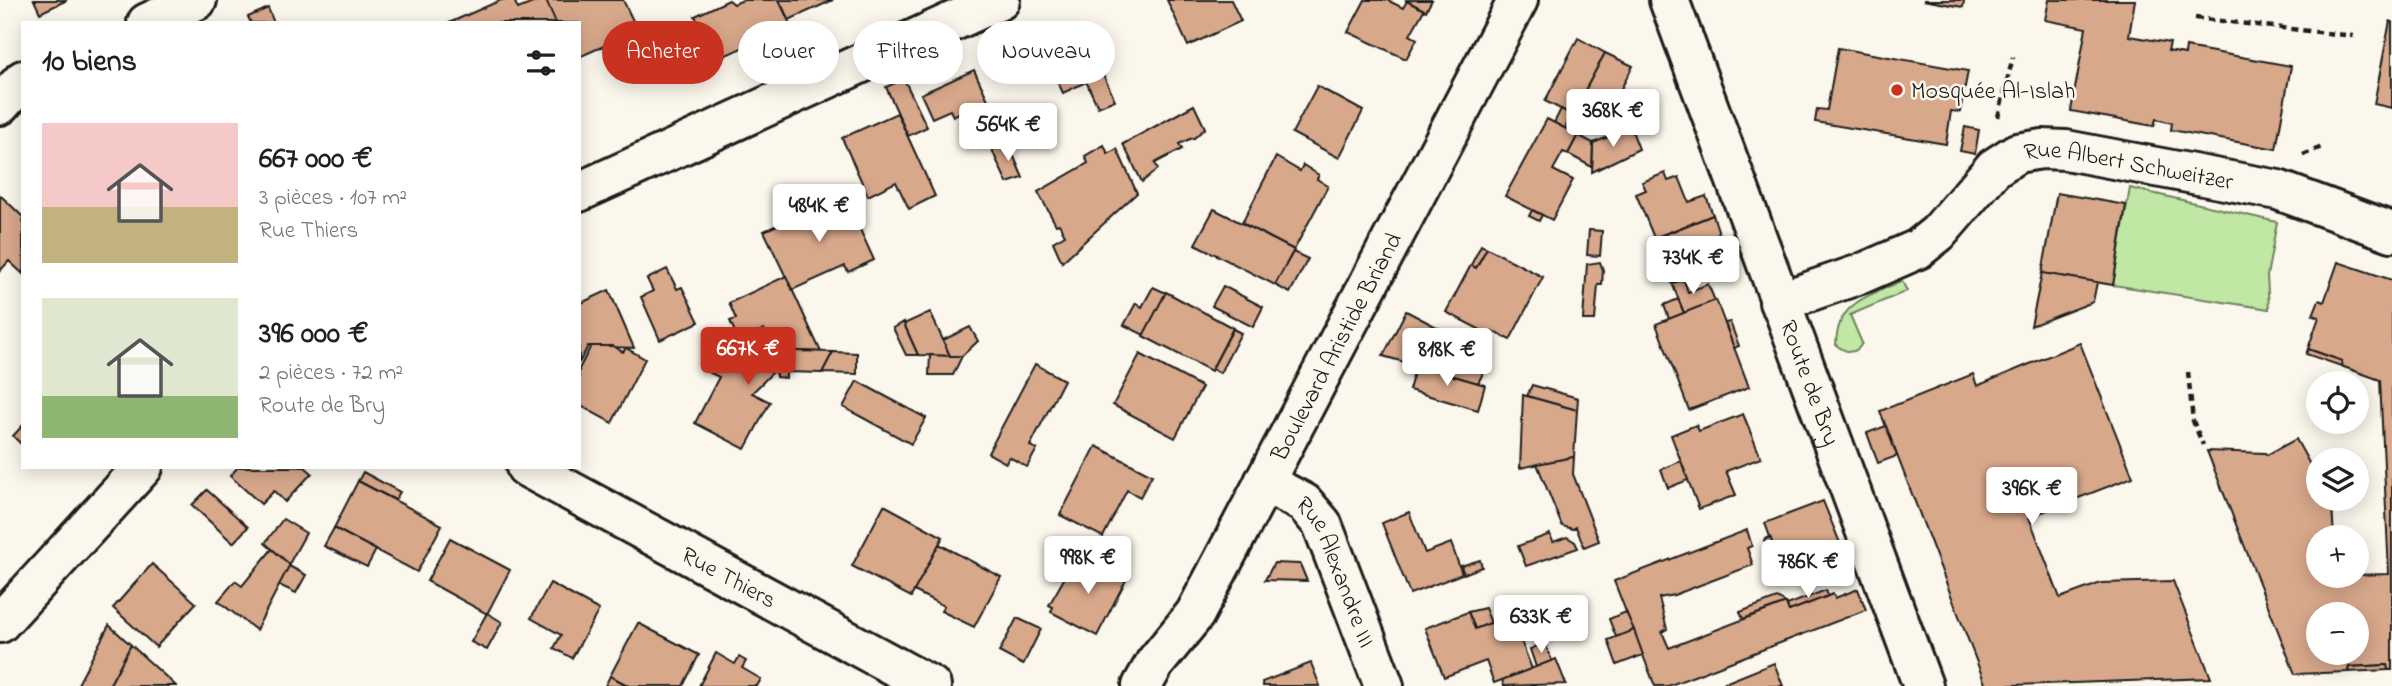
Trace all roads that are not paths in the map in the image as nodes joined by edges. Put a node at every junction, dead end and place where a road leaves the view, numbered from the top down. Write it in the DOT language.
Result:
graph roads {
  1 [pos="197,0"];
  2 [pos="1000,0"];
  3 [pos="1518,0"];
  4 [pos="1669,0"];
  5 [pos="151,21"];
  6 [pos="0,76"];
  7 [pos="21,79"];
  8 [pos="21,81"];
  9 [pos="0,105"];
  10 [pos="581,191"];
  11 [pos="2392,232"];
  12 [pos="1779,302"];
  13 [pos="141,469"];
  14 [pos="530,469"];
  15 [pos="1264,482"];
  16 [pos="0,623"];
  17 [pos="931,686"];
  18 [pos="1142,686"];
  19 [pos="1384,686"];
  20 [pos="1923,686"];
  1 -- 5 [label="street"];
  2 -- 10 [label="street"];
  3 -- 15 [label="street, Boulevard Aristide Briand"];
  4 -- 12 [label="street, Route de Bry"];
  6 -- 7 [label="street"];
  8 -- 9 [label="street"];
  11 -- 12 [label="street, Rue Albert Schweitzer"];
  12 -- 20 [label="street, Route de Bry"];
  13 -- 16 [label="street"];
  14 -- 17 [label="street, Rue Thiers"];
  15 -- 18 [label="street, Boulevard Aristide Briand"];
  15 -- 19 [label="street, Rue Alexandre III"];
}
